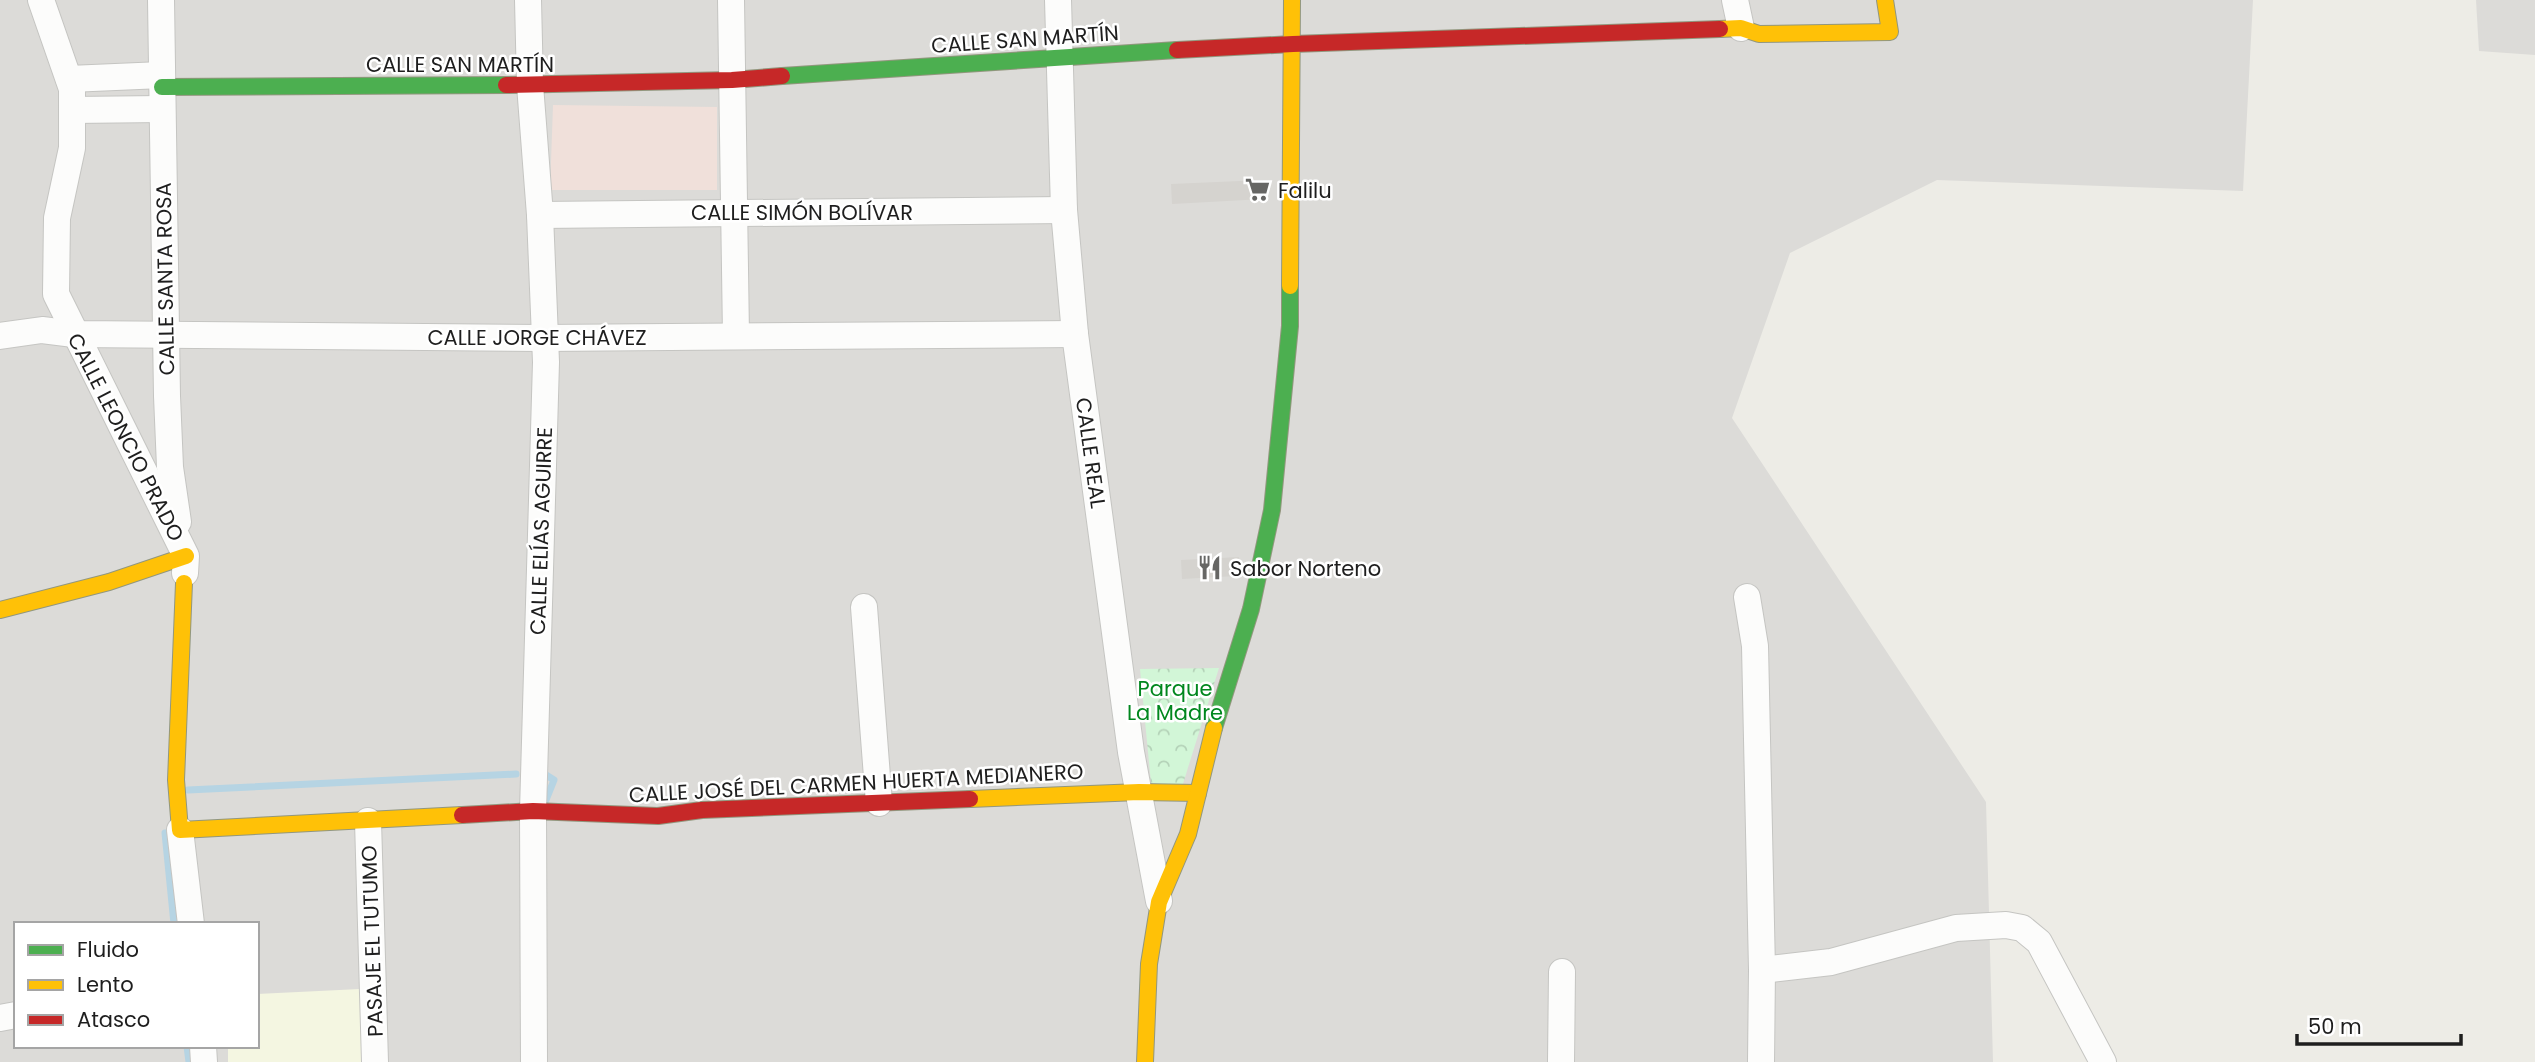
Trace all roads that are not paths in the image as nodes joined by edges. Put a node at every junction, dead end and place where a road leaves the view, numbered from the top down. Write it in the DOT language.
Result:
graph roads {
  1 [pos="41,0"];
  2 [pos="161,0"];
  3 [pos="528,0"];
  4 [pos="731,0"];
  5 [pos="1058,0"];
  6 [pos="1292,0"];
  7 [pos="1735,0"];
  8 [pos="1885,0"];
  9 [pos="1741,28"];
  10 [pos="1293,44"];
  11 [pos="1059,57"];
  12 [pos="74,78"];
  13 [pos="732,80"];
  14 [pos="530,85"];
  15 [pos="162,91"];
  16 [pos="72,110"];
  17 [pos="1064,210"];
  18 [pos="734,212"];
  19 [pos="540,215"];
  20 [pos="166,333"];
  21 [pos="81,334"];
  22 [pos="1075,334"];
  23 [pos="0,336"];
  24 [pos="736,337"];
  25 [pos="544,338"];
  26 [pos="185,566"];
  27 [pos="1747,597"];
  28 [pos="864,607"];
  29 [pos="0,610"];
  30 [pos="1139,792"];
  31 [pos="1198,793"];
  32 [pos="879,803"];
  33 [pos="533,811"];
  34 [pos="368,821"];
  35 [pos="180,830"];
  36 [pos="1159,902"];
  37 [pos="191,922"];
  38 [pos="1762,970"];
  39 [pos="1562,972"];
  40 [pos="376,1062"];
  41 [pos="534,1062"];
  42 [pos="1145,1062"];
  43 [pos="1562,1062"];
  44 [pos="1761,1062"];
  45 [pos="2104,1062"];
  1 -- 12 [label="street, CALLE LEONCIO PRADO"];
  2 -- 15 [label="street, CALLE SANTA ROSA"];
  3 -- 14 [label="street, CALLE ELÍAS AGUIRRE"];
  4 -- 13 [label="street"];
  5 -- 11 [label="street, CALLE REAL"];
  6 -- 10 [label="main road"];
  7 -- 9 [label="street"];
  8 -- 9 [label="main road, CALLE SAN MARTÍN"];
  9 -- 10 [label="main road, CALLE SAN MARTÍN"];
  10 -- 11 [label="main road, CALLE SAN MARTÍN"];
  10 -- 31 [label="main road"];
  11 -- 13 [label="main road, CALLE SAN MARTÍN"];
  11 -- 17 [label="street, CALLE REAL"];
  12 -- 15 [label="street"];
  12 -- 16 [label="street, CALLE LEONCIO PRADO"];
  13 -- 14 [label="main road, CALLE SAN MARTÍN"];
  13 -- 18 [label="street"];
  14 -- 15 [label="main road, CALLE SAN MARTÍN"];
  14 -- 19 [label="street, CALLE ELÍAS AGUIRRE"];
  15 -- 16 [label="street"];
  15 -- 20 [label="street, CALLE SANTA ROSA"];
  16 -- 21 [label="street, CALLE LEONCIO PRADO"];
  17 -- 18 [label="street, CALLE SIMÓN BOLÍVAR"];
  17 -- 22 [label="street, CALLE REAL"];
  18 -- 19 [label="street, CALLE SIMÓN BOLÍVAR"];
  18 -- 24 [label="street"];
  19 -- 25 [label="street, CALLE ELÍAS AGUIRRE"];
  20 -- 21 [label="street, CALLE JORGE CHÁVEZ"];
  20 -- 25 [label="street, CALLE JORGE CHÁVEZ"];
  20 -- 26 [label="street, CALLE SANTA ROSA"];
  21 -- 23 [label="street, CALLE JORGE CHÁVEZ"];
  21 -- 26 [label="street, CALLE LEONCIO PRADO"];
  22 -- 24 [label="street, CALLE JORGE CHÁVEZ"];
  22 -- 30 [label="street, CALLE REAL"];
  24 -- 25 [label="street, CALLE JORGE CHÁVEZ"];
  25 -- 33 [label="street, CALLE ELÍAS AGUIRRE"];
  26 -- 29 [label="main road"];
  26 -- 35 [label="main road, CALLE LEONCIO PRADO"];
  27 -- 38 [label="street"];
  28 -- 32 [label="street"];
  30 -- 31 [label="main road, CALLE JOSÉ DEL CARMEN HUERTA MEDIANERO"];
  30 -- 32 [label="main road, CALLE JOSÉ DEL CARMEN HUERTA MEDIANERO"];
  30 -- 36 [label="street, CALLE REAL"];
  31 -- 36 [label="main road"];
  32 -- 33 [label="main road, CALLE JOSÉ DEL CARMEN HUERTA MEDIANERO"];
  33 -- 34 [label="main road, CALLE JOSÉ DEL CARMEN HUERTA MEDIANERO"];
  33 -- 41 [label="street, CALLE ELÍAS AGUIRRE"];
  34 -- 35 [label="main road, CALLE JOSÉ DEL CARMEN HUERTA MEDIANERO"];
  34 -- 40 [label="street, PASAJE EL TUTUMO"];
  35 -- 37 [label="street, CALLE LEONCIO PRADO"];
  36 -- 42 [label="main road"];
  38 -- 44 [label="street"];
  38 -- 45 [label="street"];
  39 -- 43 [label="street"];
}
